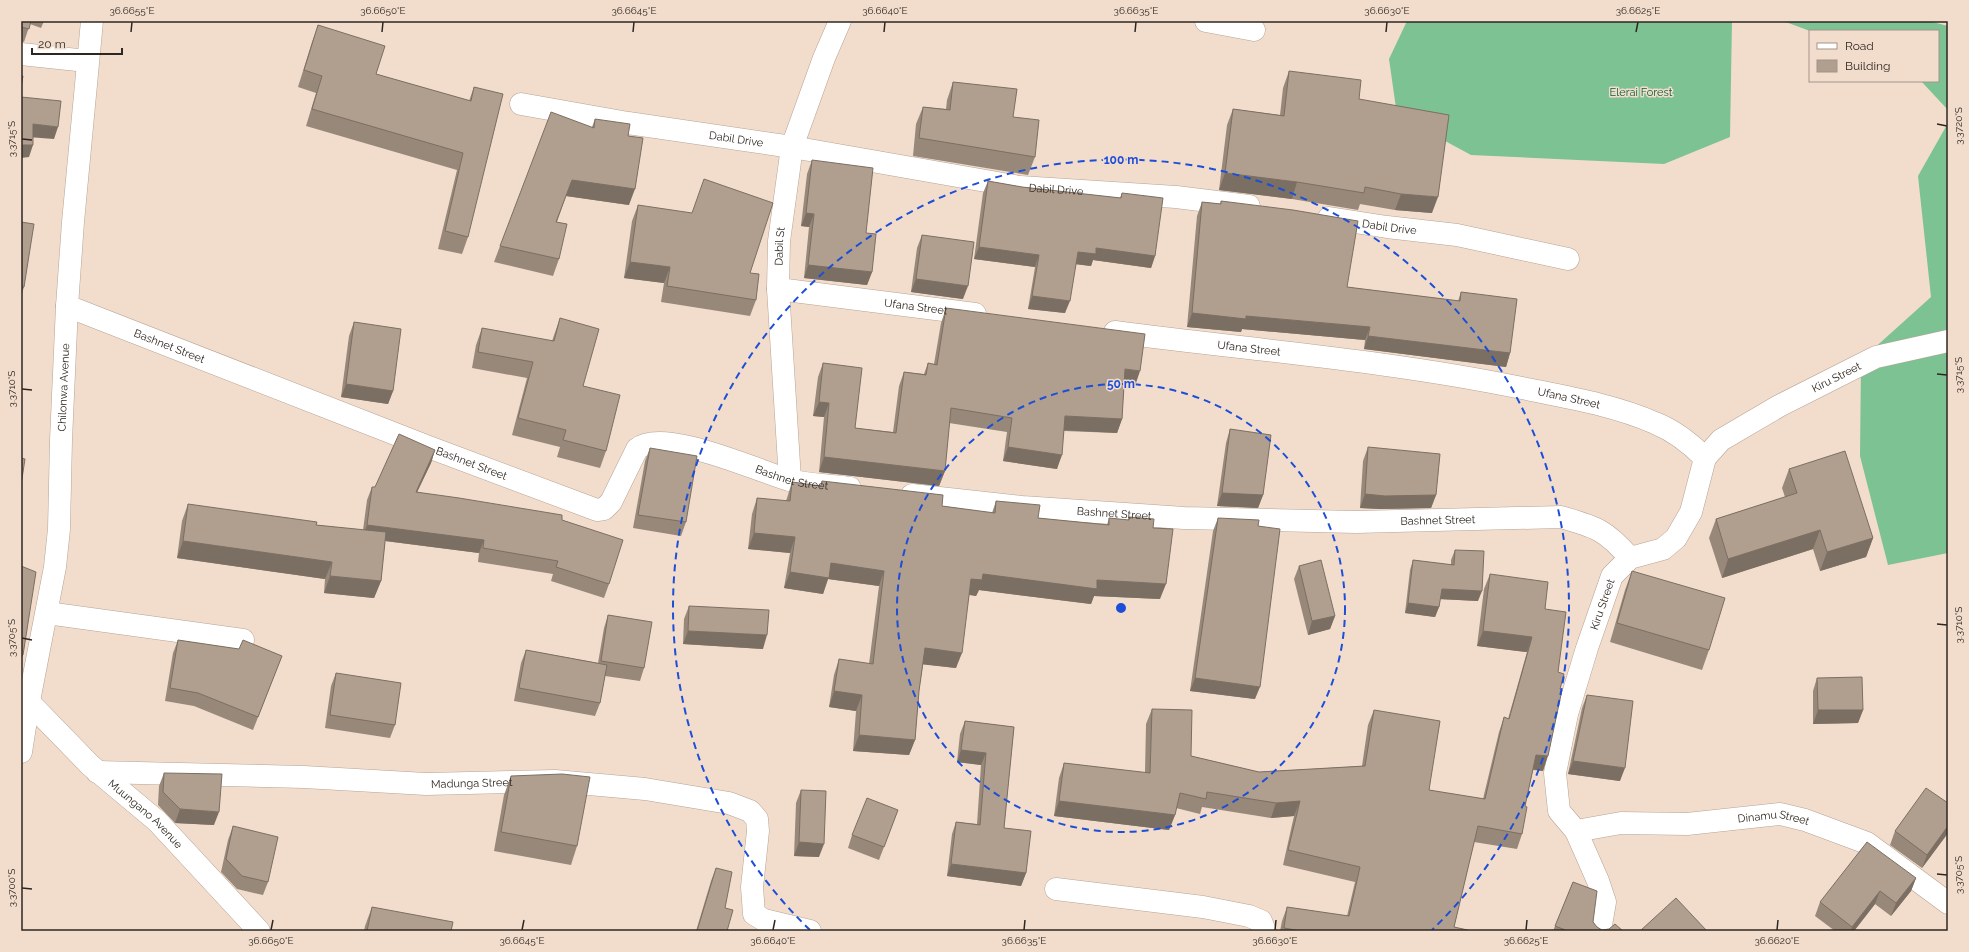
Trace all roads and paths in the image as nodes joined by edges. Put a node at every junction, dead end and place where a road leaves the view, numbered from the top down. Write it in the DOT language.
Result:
graph roads {
  1 [pos="92,21"];
  2 [pos="840,21"];
  3 [pos="1206,21"];
  4 [pos="1254,30"];
  5 [pos="21,54"];
  6 [pos="87,61"];
  7 [pos="521,104"];
  8 [pos="792,147"];
  9 [pos="1267,208"];
  10 [pos="1313,215"];
  11 [pos="1568,259"];
  12 [pos="778,289"];
  13 [pos="67,306"];
  14 [pos="997,317"];
  15 [pos="1095,330"];
  16 [pos="1948,341"];
  17 [pos="1705,458"];
  18 [pos="790,480"];
  19 [pos="873,491"];
  20 [pos="896,494"];
  21 [pos="1630,558"];
  22 [pos="47,613"];
  23 [pos="243,640"];
  24 [pos="25,698"];
  25 [pos="21,752"];
  26 [pos="97,772"];
  27 [pos="1576,831"];
  28 [pos="1056,889"];
  29 [pos="1948,903"];
  30 [pos="259,931"];
  31 [pos="810,931"];
  32 [pos="1265,931"];
  33 [pos="1600,931"];
  1 -- 6 [label="street, Chilonwa Avenue"];
  2 -- 8 [label="street, Dabil St"];
  3 -- 4 [label="street"];
  5 -- 6 [label="street"];
  6 -- 13 [label="street, Chilonwa Avenue"];
  7 -- 8 [label="street, Dabil Drive"];
  8 -- 9 [label="street, Dabil Drive"];
  8 -- 12 [label="street, Dabil St"];
  10 -- 11 [label="street, Dabil Drive"];
  12 -- 14 [label="street, Ufana Street"];
  12 -- 18 [label="street, Dabil St"];
  13 -- 18 [label="street, Bashnet Street"];
  13 -- 22 [label="street, Chilonwa Avenue"];
  15 -- 17 [label="street, Ufana Street"];
  16 -- 17 [label="street, Kiru Street"];
  17 -- 21 [label="street, Kiru Street"];
  18 -- 19 [label="street, Bashnet Street"];
  20 -- 21 [label="street, Bashnet Street"];
  21 -- 27 [label="street, Kiru Street"];
  22 -- 23 [label="street"];
  22 -- 24 [label="street, Chilonwa Avenue"];
  24 -- 25 [label="street, Chilonwa Avenue"];
  24 -- 26 [label="street, Muungano Avenue"];
  26 -- 30 [label="street, Muungano Avenue"];
  26 -- 31 [label="street, Madunga Street"];
  27 -- 29 [label="street, Dinamu Street"];
  27 -- 33 [label="street, Kiru Street"];
  28 -- 32 [label="street"];
}
